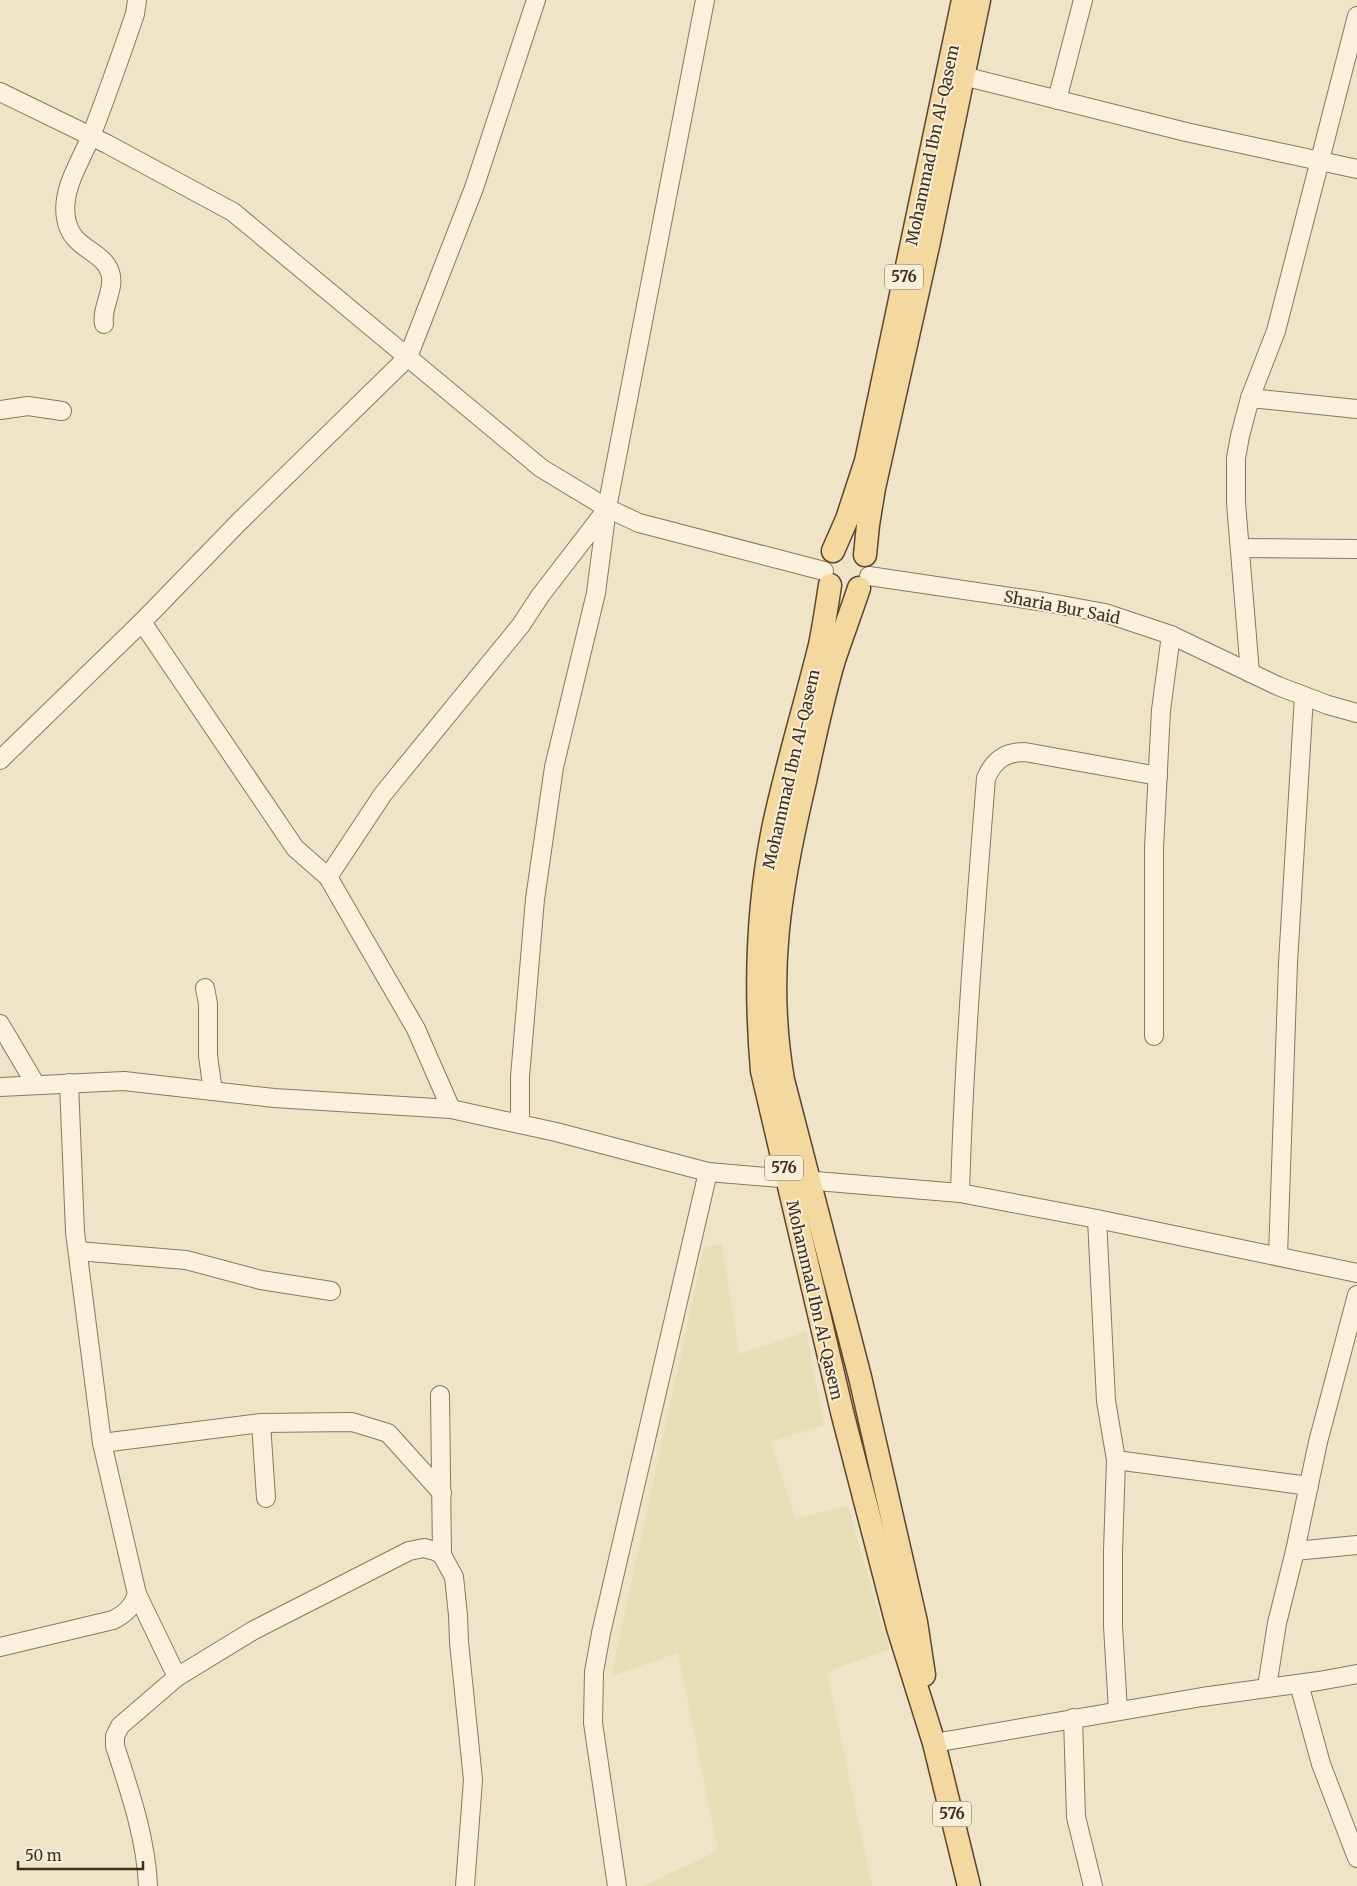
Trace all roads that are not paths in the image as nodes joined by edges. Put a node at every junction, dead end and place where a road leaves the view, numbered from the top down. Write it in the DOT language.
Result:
graph roads {
  1 [pos="137,0"];
  2 [pos="536,0"];
  3 [pos="705,0"];
  4 [pos="963,0"];
  5 [pos="979,0"];
  6 [pos="1083,0"];
  7 [pos="1357,16"];
  8 [pos="963,76"];
  9 [pos="0,92"];
  10 [pos="1057,100"];
  11 [pos="91,136"];
  12 [pos="1320,161"];
  13 [pos="1357,169"];
  14 [pos="104,324"];
  15 [pos="408,357"];
  16 [pos="1250,398"];
  17 [pos="1357,409"];
  18 [pos="0,410"];
  19 [pos="62,411"];
  20 [pos="607,508"];
  21 [pos="1240,548"];
  22 [pos="1357,549"];
  23 [pos="829,569"];
  24 [pos="864,573"];
  25 [pos="142,622"];
  26 [pos="1171,635"];
  27 [pos="1250,673"];
  28 [pos="1304,696"];
  29 [pos="1357,714"];
  30 [pos="0,760"];
  31 [pos="1158,776"];
  32 [pos="328,876"];
  33 [pos="205,988"];
  34 [pos="0,1024"];
  35 [pos="1154,1036"];
  36 [pos="69,1083"];
  37 [pos="36,1085"];
  38 [pos="0,1087"];
  39 [pos="213,1091"];
  40 [pos="451,1109"];
  41 [pos="520,1124"];
  42 [pos="708,1172"];
  43 [pos="786,1178"];
  44 [pos="810,1181"];
  45 [pos="960,1193"];
  46 [pos="1097,1219"];
  47 [pos="78,1250"];
  48 [pos="1278,1256"];
  49 [pos="1357,1273"];
  50 [pos="331,1291"];
  51 [pos="1357,1295"];
  52 [pos="440,1395"];
  53 [pos="261,1423"];
  54 [pos="102,1444"];
  55 [pos="1116,1460"];
  56 [pos="1309,1486"];
  57 [pos="442,1493"];
  58 [pos="266,1498"];
  59 [pos="1357,1545"];
  60 [pos="1295,1551"];
  61 [pos="442,1555"];
  62 [pos="137,1594"];
  63 [pos="0,1647"];
  64 [pos="1357,1674"];
  65 [pos="177,1676"];
  66 [pos="1299,1684"];
  67 [pos="1267,1687"];
  68 [pos="1118,1711"];
  69 [pos="1073,1718"];
  70 [pos="934,1743"];
  71 [pos="1357,1858"];
  72 [pos="148,1886"];
  73 [pos="465,1886"];
  74 [pos="617,1886"];
  75 [pos="970,1886"];
  76 [pos="1093,1886"];
  1 -- 11 [label="street"];
  2 -- 15 [label="street"];
  3 -- 20 [label="street"];
  4 -- 23 [label="main road, Mohammad Ibn Al-Qasem / 576"];
  5 -- 8 [label="main road, Mohammad Ibn Al-Qasem"];
  6 -- 10 [label="street"];
  7 -- 12 [label="street"];
  8 -- 10 [label="street"];
  8 -- 24 [label="main road, Mohammad Ibn Al-Qasem"];
  9 -- 11 [label="street"];
  10 -- 12 [label="street"];
  11 -- 14 [label="street"];
  11 -- 15 [label="street"];
  12 -- 13 [label="street"];
  12 -- 16 [label="street"];
  15 -- 20 [label="street"];
  15 -- 25 [label="street"];
  16 -- 17 [label="street"];
  16 -- 21 [label="street"];
  18 -- 19 [label="street"];
  20 -- 23 [label="street"];
  20 -- 32 [label="street"];
  20 -- 41 [label="street"];
  21 -- 22 [label="street"];
  21 -- 27 [label="street"];
  23 -- 24 [label="main road"];
  23 -- 24 [label="main road"];
  23 -- 43 [label="main road, Mohammad Ibn Al-Qasem / 576"];
  24 -- 26 [label="street, Sharia Bur Said"];
  24 -- 44 [label="main road, Mohammad Ibn Al-Qasem / 576"];
  25 -- 30 [label="street"];
  25 -- 32 [label="street"];
  26 -- 27 [label="street, Sharia Bur Said"];
  26 -- 31 [label="street"];
  27 -- 28 [label="street, Sharia Bur Said"];
  28 -- 29 [label="street, Sharia Bur Said"];
  28 -- 48 [label="street"];
  31 -- 35 [label="street"];
  31 -- 45 [label="street"];
  32 -- 40 [label="street"];
  33 -- 39 [label="street"];
  34 -- 37 [label="street"];
  36 -- 37 [label="street"];
  36 -- 39 [label="street"];
  36 -- 47 [label="street"];
  37 -- 38 [label="street"];
  39 -- 40 [label="street"];
  40 -- 41 [label="street"];
  41 -- 42 [label="street"];
  42 -- 43 [label="street"];
  42 -- 74 [label="street"];
  43 -- 44 [label="street"];
  43 -- 70 [label="main road, Mohammad Ibn Al-Qasem / 576"];
  44 -- 45 [label="street"];
  44 -- 70 [label="main road, Mohammad Ibn Al-Qasem / 576"];
  45 -- 46 [label="street"];
  46 -- 48 [label="street"];
  46 -- 55 [label="street"];
  47 -- 50 [label="street"];
  47 -- 54 [label="street"];
  48 -- 49 [label="street"];
  51 -- 56 [label="street"];
  52 -- 57 [label="street"];
  53 -- 54 [label="street"];
  53 -- 57 [label="street"];
  53 -- 58 [label="street"];
  54 -- 62 [label="street"];
  55 -- 56 [label="street"];
  55 -- 68 [label="street"];
  56 -- 60 [label="street"];
  57 -- 61 [label="street"];
  59 -- 60 [label="street"];
  60 -- 67 [label="street"];
  61 -- 65 [label="street"];
  61 -- 73 [label="street"];
  62 -- 63 [label="street"];
  62 -- 65 [label="street"];
  64 -- 66 [label="street"];
  65 -- 72 [label="street"];
  66 -- 67 [label="street"];
  66 -- 71 [label="street"];
  67 -- 68 [label="street"];
  68 -- 69 [label="street"];
  69 -- 70 [label="street"];
  69 -- 76 [label="street"];
  70 -- 75 [label="main road, Mohammad Ibn Al-Qasem / 576"];
}
